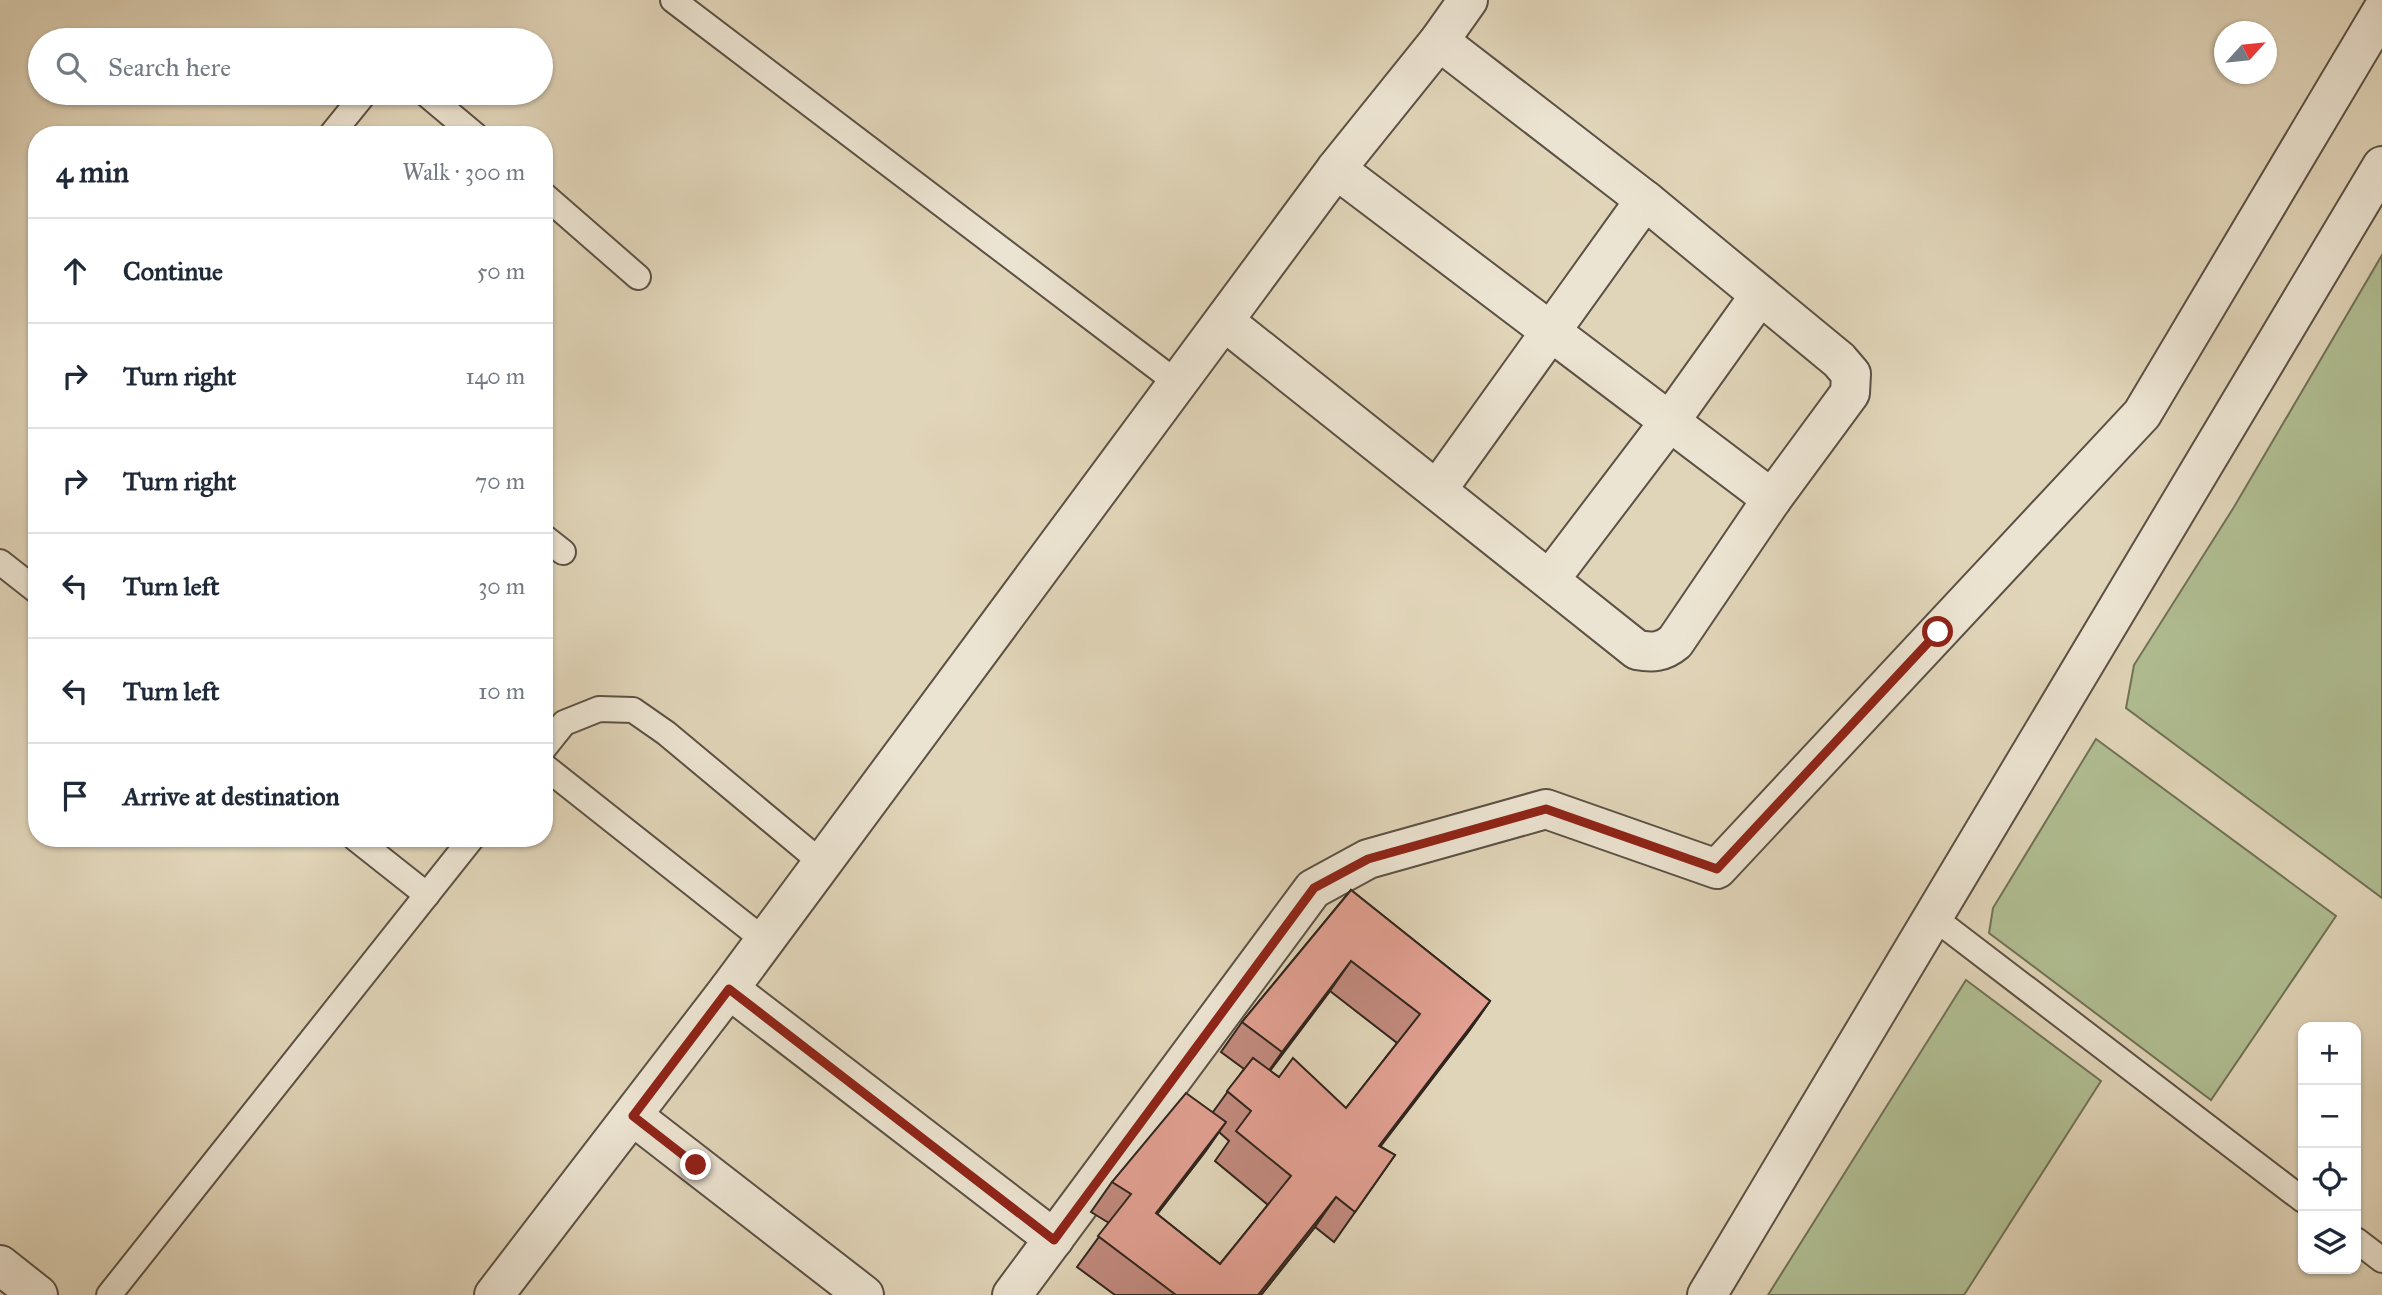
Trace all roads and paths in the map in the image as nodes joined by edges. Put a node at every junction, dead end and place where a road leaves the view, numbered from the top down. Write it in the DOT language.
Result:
graph roads {
  1 [pos="673,0"];
  2 [pos="1468,0"];
  3 [pos="2382,11"];
  4 [pos="1439,41"];
  5 [pos="355,105"];
  6 [pos="439,105"];
  7 [pos="338,126"];
  8 [pos="464,126"];
  9 [pos="2382,166"];
  10 [pos="1336,169"];
  11 [pos="1645,200"];
  12 [pos="553,203"];
  13 [pos="638,277"];
  14 [pos="1760,295"];
  15 [pos="1224,321"];
  16 [pos="1551,330"];
  17 [pos="1177,382"];
  18 [pos="1670,421"];
  19 [pos="1437,490"];
  20 [pos="1772,499"];
  21 [pos="0,562"];
  22 [pos="1549,579"];
  23 [pos="28,584"];
  24 [pos="553,737"];
  25 [pos="553,773"];
  26 [pos="366,847"];
  27 [pos="465,847"];
  28 [pos="822,863"];
  29 [pos="427,895"];
  30 [pos="1933,918"];
  31 [pos="764,940"];
  32 [pos="729,989"];
  33 [pos="633,1116"];
  34 [pos="2298,1196"];
  35 [pos="1054,1240"];
  36 [pos="2361,1244"];
  37 [pos="2382,1260"];
  38 [pos="0,1265"];
  39 [pos="38,1295"];
  40 [pos="109,1295"];
  41 [pos="494,1295"];
  42 [pos="864,1295"];
  43 [pos="1012,1295"];
  44 [pos="1707,1295"];
  1 -- 17 [label="lane"];
  2 -- 4 [label="street"];
  3 -- 35 [label="street"];
  4 -- 10 [label="street"];
  4 -- 11 [label="street"];
  5 -- 7 [label="lane"];
  6 -- 8 [label="lane"];
  9 -- 30 [label="street"];
  10 -- 15 [label="street"];
  10 -- 16 [label="street"];
  11 -- 14 [label="street"];
  11 -- 16 [label="street"];
  12 -- 13 [label="lane"];
  14 -- 18 [label="street"];
  14 -- 20 [label="street"];
  15 -- 17 [label="street"];
  15 -- 19 [label="street"];
  16 -- 18 [label="street"];
  16 -- 19 [label="street"];
  17 -- 28 [label="street"];
  18 -- 20 [label="street"];
  18 -- 22 [label="street"];
  19 -- 22 [label="street"];
  20 -- 22 [label="street"];
  21 -- 23 [label="lane"];
  24 -- 28 [label="lane"];
  25 -- 31 [label="lane"];
  26 -- 29 [label="lane"];
  27 -- 29 [label="lane"];
  28 -- 31 [label="street"];
  29 -- 40 [label="lane"];
  30 -- 34 [label="lane"];
  30 -- 44 [label="street"];
  31 -- 32 [label="street"];
  32 -- 33 [label="street"];
  32 -- 35 [label="street"];
  33 -- 41 [label="street"];
  33 -- 42 [label="street"];
  35 -- 43 [label="street"];
  36 -- 37 [label="lane"];
  38 -- 39 [label="street"];
}
